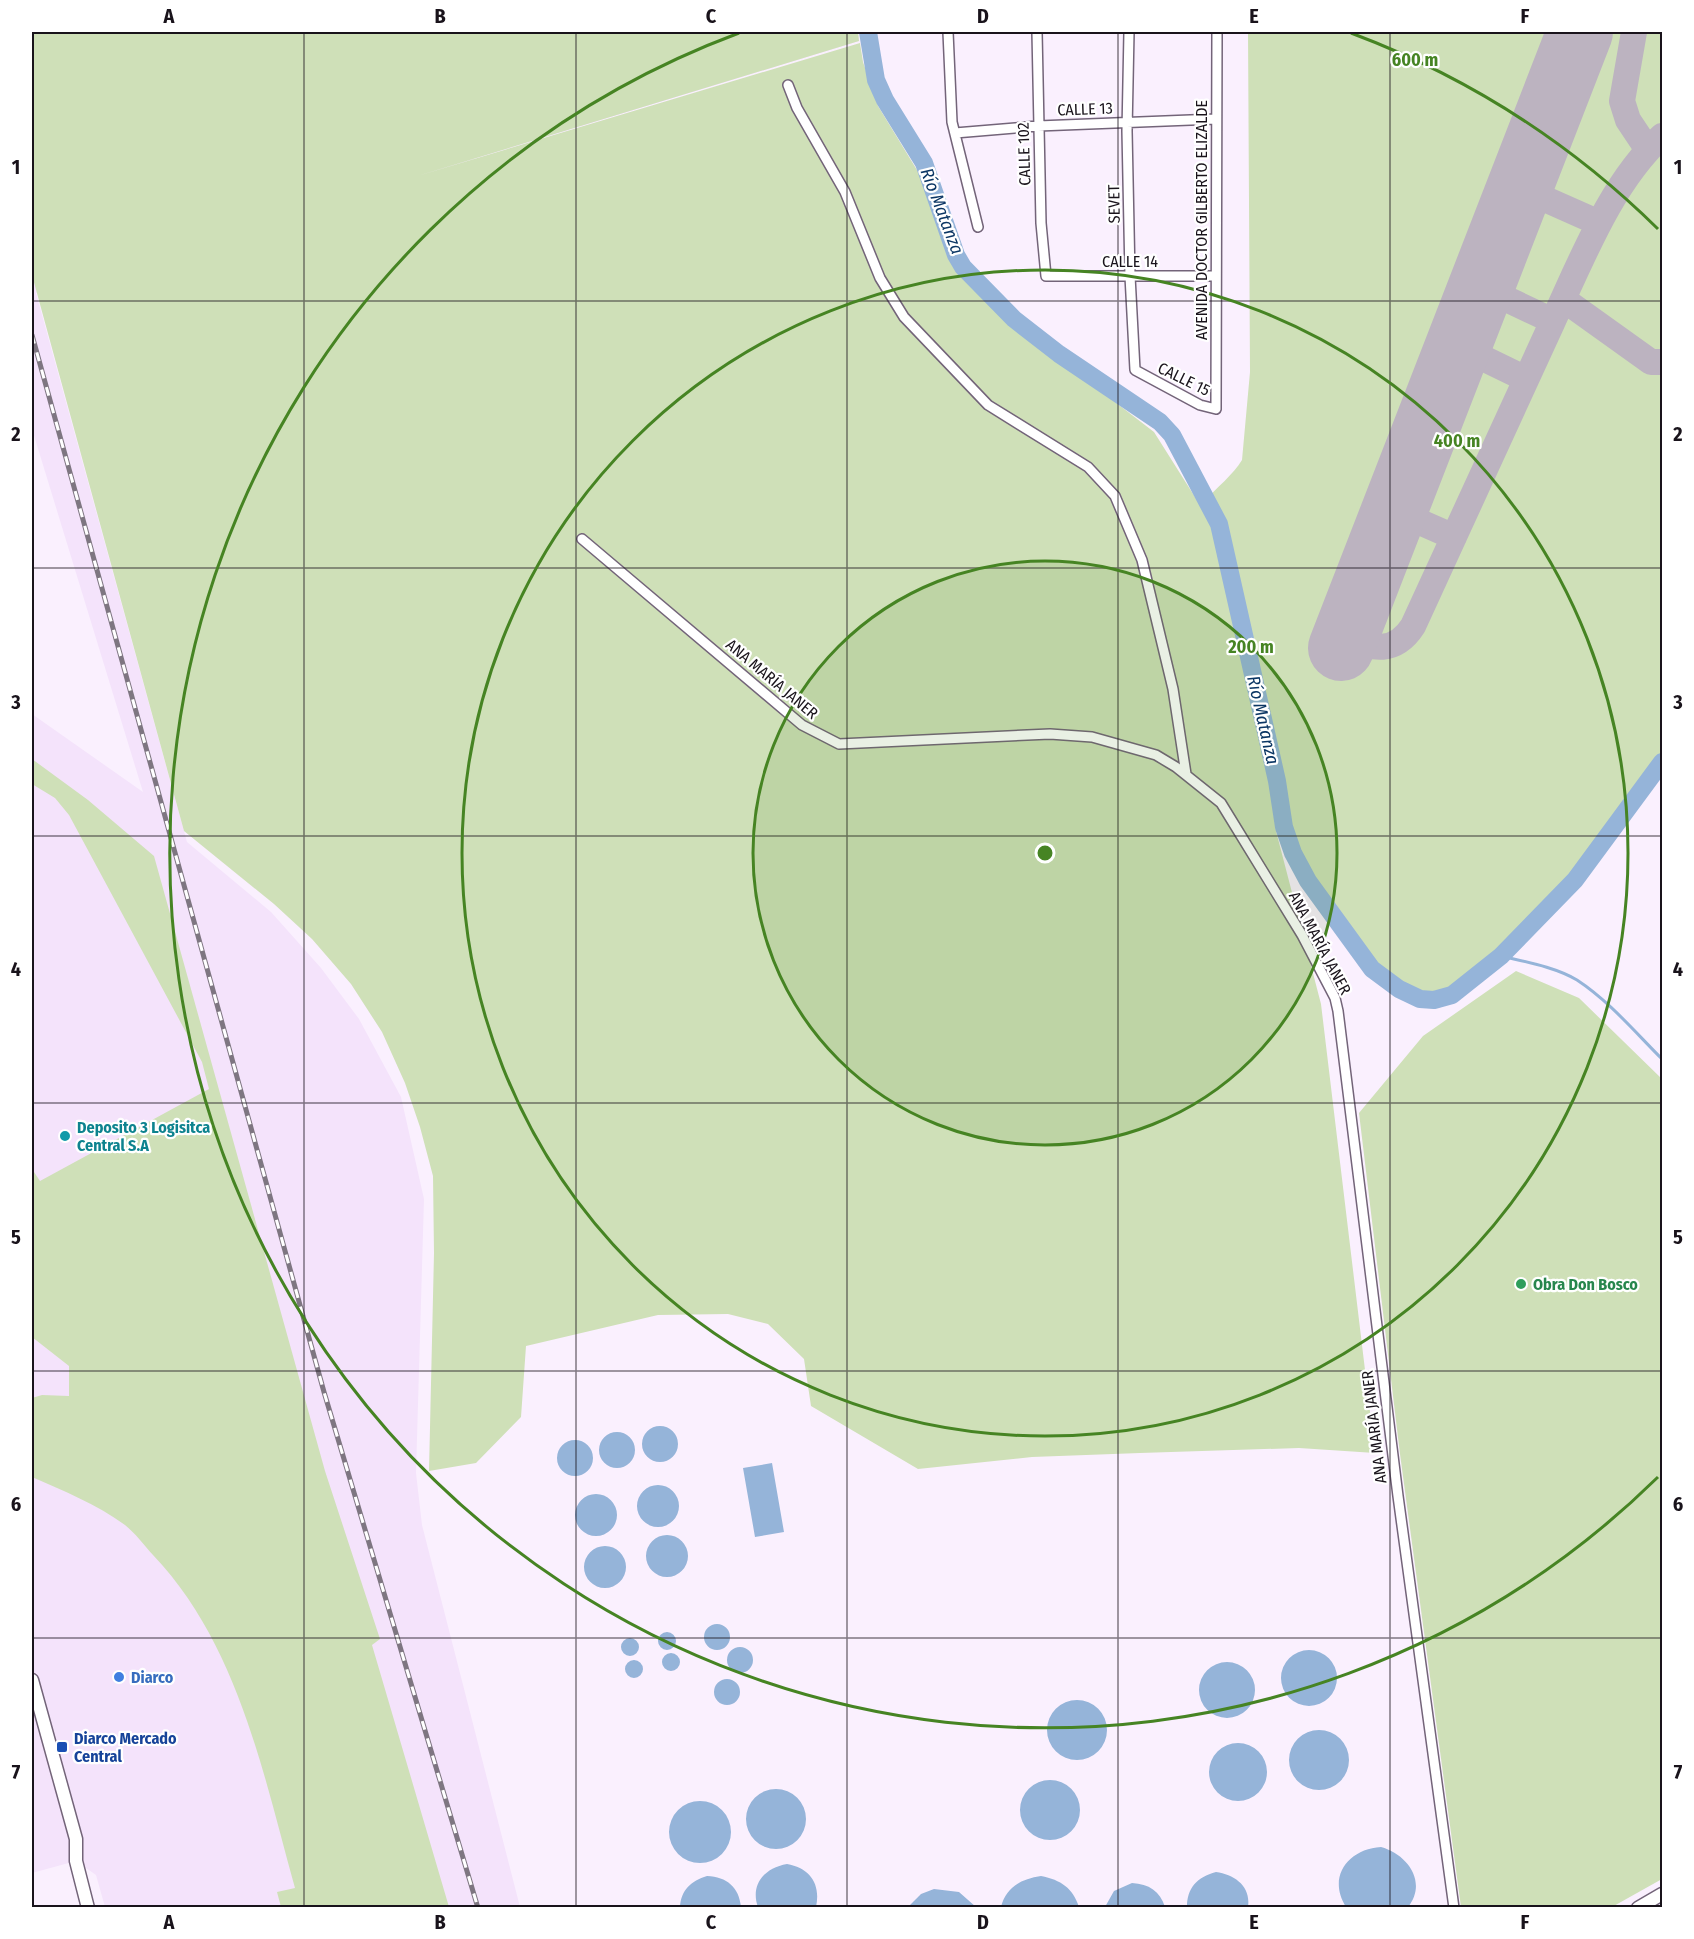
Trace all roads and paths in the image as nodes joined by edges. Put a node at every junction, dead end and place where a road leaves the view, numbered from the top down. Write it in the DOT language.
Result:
graph roads {
  1 [pos="948,32"];
  2 [pos="1037,32"];
  3 [pos="1129,32"];
  4 [pos="1217,32"];
  5 [pos="788,85"];
  6 [pos="1216,119"];
  7 [pos="1128,122"];
  8 [pos="1038,126"];
  9 [pos="955,133"];
  10 [pos="978,227"];
  11 [pos="1046,276"];
  12 [pos="1130,276"];
  13 [pos="1215,276"];
  14 [pos="1140,374"];
  15 [pos="1216,409"];
  16 [pos="582,539"];
  17 [pos="1186,774"];
  18 [pos="32,1680"];
  19 [pos="1662,1894"];
  20 [pos="88,1908"];
  21 [pos="1454,1908"];
  22 [pos="1638,1908"];
  1 -- 9 [label="street"];
  2 -- 8 [label="street, CALLE 102"];
  3 -- 7 [label="street, SEVET"];
  4 -- 6 [label="street, AVENIDA DOCTOR GILBERTO ELIZALDE"];
  5 -- 17 [label="street"];
  6 -- 7 [label="street, CALLE 13"];
  6 -- 13 [label="street, AVENIDA DOCTOR GILBERTO ELIZALDE"];
  7 -- 8 [label="street, CALLE 13"];
  7 -- 12 [label="street, SEVET"];
  8 -- 9 [label="street, CALLE 13"];
  8 -- 11 [label="street, CALLE 102"];
  9 -- 10 [label="street"];
  11 -- 12 [label="street, CALLE 14"];
  12 -- 13 [label="street, CALLE 14"];
  12 -- 14 [label="street, SEVET"];
  13 -- 15 [label="street, AVENIDA DOCTOR GILBERTO ELIZALDE"];
  14 -- 15 [label="street, CALLE 15"];
  16 -- 17 [label="street, ANA MARÍA JANER"];
  17 -- 21 [label="street, ANA MARÍA JANER"];
  18 -- 20 [label="street"];
  19 -- 22 [label="street"];
}
